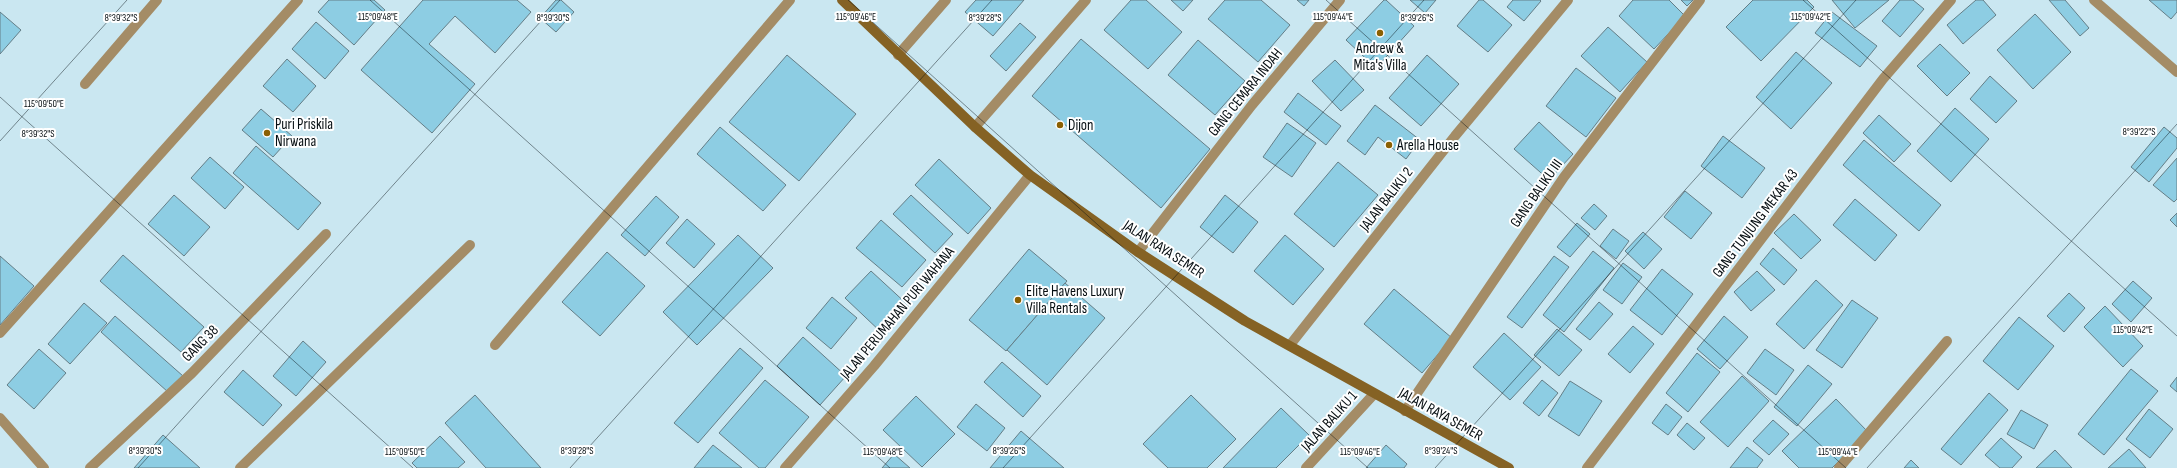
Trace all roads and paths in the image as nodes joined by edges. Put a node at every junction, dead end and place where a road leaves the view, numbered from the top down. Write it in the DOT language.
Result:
graph roads {
  1 [pos="157,0"];
  2 [pos="298,0"];
  3 [pos="790,0"];
  4 [pos="842,0"];
  5 [pos="946,0"];
  6 [pos="1086,0"];
  7 [pos="1340,0"];
  8 [pos="1568,0"];
  9 [pos="1700,0"];
  10 [pos="1951,0"];
  11 [pos="2094,0"];
  12 [pos="898,54"];
  13 [pos="2177,72"];
  14 [pos="84,84"];
  15 [pos="975,127"];
  16 [pos="1030,175"];
  17 [pos="326,234"];
  18 [pos="470,244"];
  19 [pos="1138,252"];
  20 [pos="0,333"];
  21 [pos="1947,341"];
  22 [pos="495,345"];
  23 [pos="1290,345"];
  24 [pos="1374,394"];
  25 [pos="1405,410"];
  26 [pos="0,418"];
  27 [pos="39,467"];
  28 [pos="90,468"];
  29 [pos="240,468"];
  30 [pos="785,468"];
  31 [pos="1306,468"];
  32 [pos="1509,468"];
  33 [pos="1588,468"];
  34 [pos="1839,468"];
  1 -- 14 [label="street"];
  2 -- 20 [label="street"];
  3 -- 22 [label="street"];
  4 -- 12 [label="street, JALAN RAYA SEMER"];
  5 -- 12 [label="street"];
  6 -- 15 [label="street"];
  7 -- 19 [label="street, GANG CEMARA INDAH"];
  8 -- 23 [label="street, JALAN BALIKU 2"];
  9 -- 25 [label="street, GANG BALIKU III"];
  10 -- 33 [label="street, GANG TUNJUNG MEKAR 43"];
  11 -- 13 [label="street"];
  12 -- 15 [label="street, JALAN RAYA SEMER"];
  15 -- 16 [label="street, JALAN RAYA SEMER"];
  16 -- 19 [label="street, JALAN RAYA SEMER"];
  16 -- 30 [label="street, JALAN PERUMAHAN PURI WAHANA"];
  17 -- 28 [label="street, GANG 38"];
  18 -- 29 [label="street"];
  19 -- 23 [label="street, JALAN RAYA SEMER"];
  21 -- 34 [label="street"];
  23 -- 24 [label="street, JALAN RAYA SEMER"];
  24 -- 25 [label="street, JALAN RAYA SEMER"];
  24 -- 31 [label="street, JALAN BALIKU 1"];
  25 -- 32 [label="street, JALAN RAYA SEMER"];
  26 -- 27 [label="street"];
}
